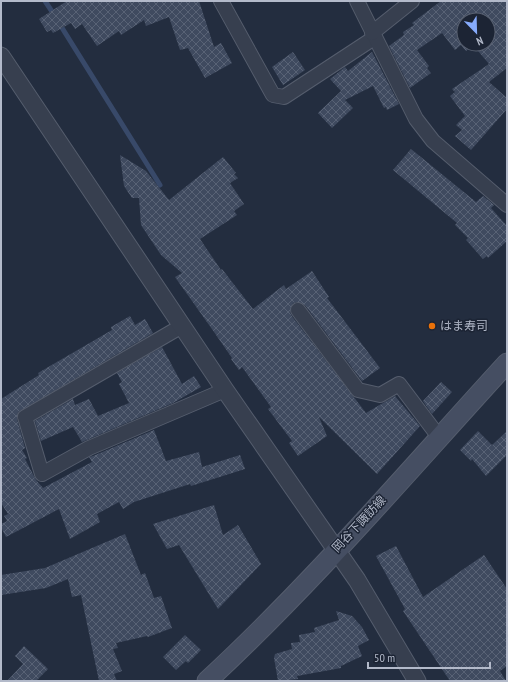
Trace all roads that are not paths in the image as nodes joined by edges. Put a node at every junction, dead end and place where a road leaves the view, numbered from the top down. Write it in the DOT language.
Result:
graph roads {
  1 [pos="221,1"];
  2 [pos="357,1"];
  3 [pos="412,1"];
  4 [pos="373,35"];
  5 [pos="1,56"];
  6 [pos="507,205"];
  7 [pos="298,310"];
  8 [pos="182,326"];
  9 [pos="507,363"];
  10 [pos="225,390"];
  11 [pos="439,437"];
  12 [pos="336,550"];
  13 [pos="207,681"];
  14 [pos="417,681"];
  1 -- 4 [label="street"];
  2 -- 4 [label="street"];
  3 -- 4 [label="street"];
  4 -- 6 [label="street"];
  5 -- 8 [label="street"];
  7 -- 11 [label="street"];
  8 -- 10 [label="street"];
  8 -- 10 [label="street"];
  9 -- 11 [label="main road, 岡谷下諏訪線"];
  10 -- 12 [label="street"];
  11 -- 12 [label="main road, 岡谷下諏訪線"];
  12 -- 13 [label="main road, 岡谷下諏訪線"];
  12 -- 14 [label="street"];
}
